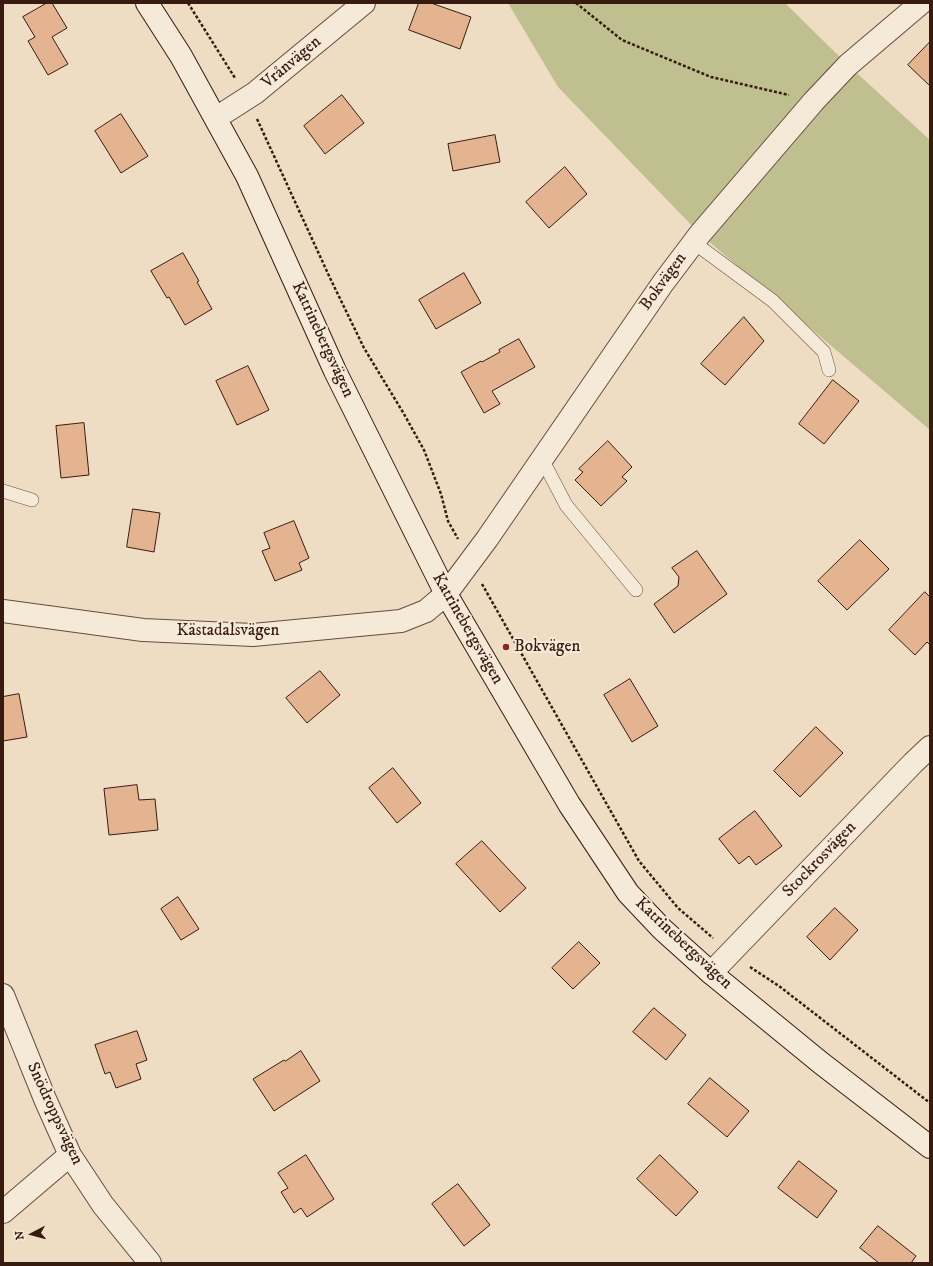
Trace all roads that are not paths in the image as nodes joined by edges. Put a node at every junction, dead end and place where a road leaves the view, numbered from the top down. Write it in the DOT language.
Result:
graph roads {
  1 [pos="147,3"];
  2 [pos="364,3"];
  3 [pos="921,3"];
  4 [pos="216,118"];
  5 [pos="693,242"];
  6 [pos="829,370"];
  7 [pos="542,459"];
  8 [pos="3,491"];
  9 [pos="32,500"];
  10 [pos="636,590"];
  11 [pos="446,594"];
  12 [pos="3,610"];
  13 [pos="930,748"];
  14 [pos="711,973"];
  15 [pos="3,994"];
  16 [pos="930,1148"];
  17 [pos="70,1155"];
  18 [pos="3,1212"];
  19 [pos="150,1263"];
  1 -- 4 [label="street, Katrinebergsvägen"];
  2 -- 4 [label="street, Vrånvägen"];
  3 -- 5 [label="street, Bokvägen"];
  4 -- 11 [label="street, Katrinebergsvägen"];
  5 -- 6 [label="lane"];
  5 -- 7 [label="street, Bokvägen"];
  7 -- 10 [label="lane"];
  7 -- 11 [label="street, Bokvägen"];
  8 -- 9 [label="lane"];
  11 -- 12 [label="street, Kästadalsvägen"];
  11 -- 14 [label="street, Katrinebergsvägen"];
  13 -- 14 [label="street, Stockrosvägen"];
  14 -- 16 [label="street, Katrinebergsvägen"];
  15 -- 17 [label="street, Snödroppsvägen"];
  17 -- 18 [label="street"];
  17 -- 19 [label="street, Snödroppsvägen"];
}
